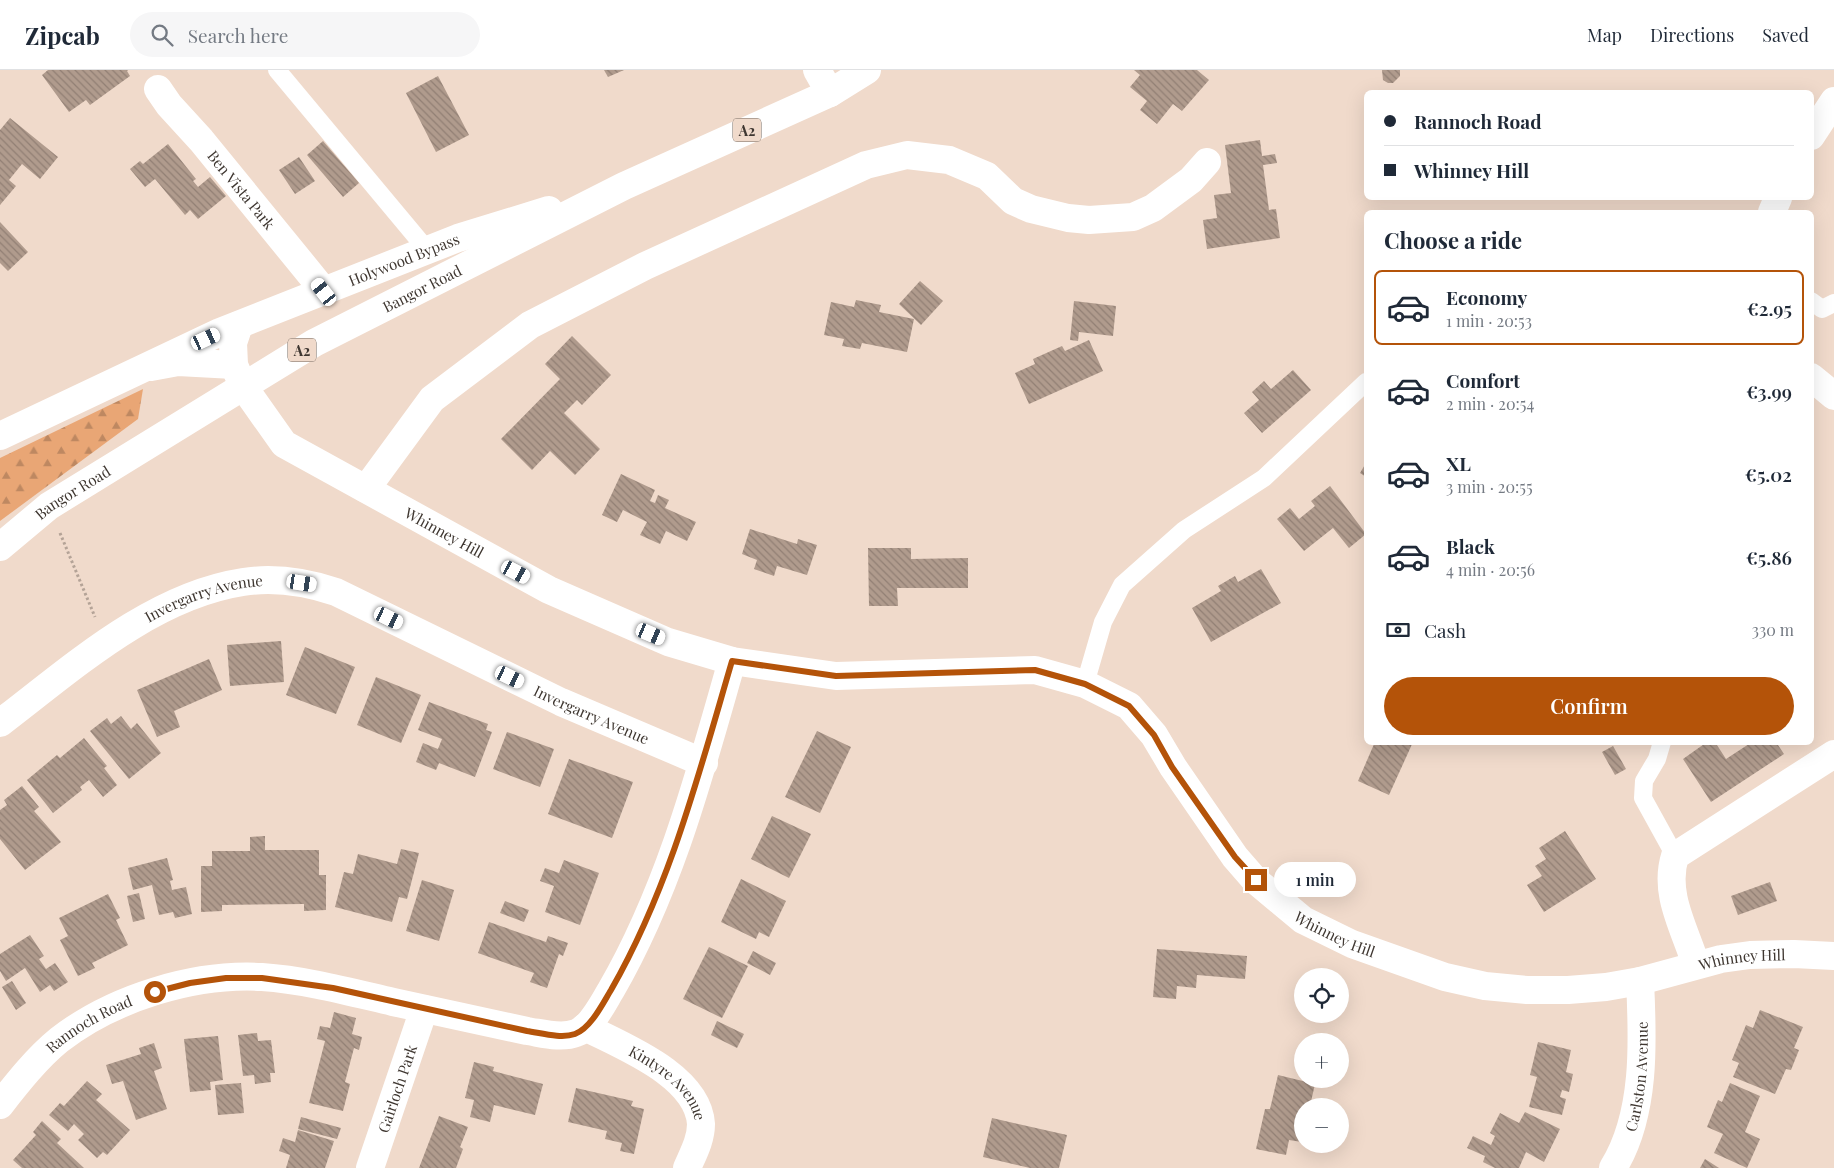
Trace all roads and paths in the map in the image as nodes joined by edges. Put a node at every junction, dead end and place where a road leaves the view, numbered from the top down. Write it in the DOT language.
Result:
graph roads {
  1 [pos="277,70"];
  2 [pos="867,70"];
  3 [pos="823,81"];
  4 [pos="158,89"];
  5 [pos="1834,101"];
  6 [pos="1814,131"];
  7 [pos="1207,162"];
  8 [pos="624,186"];
  9 [pos="428,250"];
  10 [pos="324,292"];
  11 [pos="1814,303"];
  12 [pos="1834,304"];
  13 [pos="239,325"];
  14 [pos="145,368"];
  15 [pos="239,375"];
  16 [pos="1814,379"];
  17 [pos="1364,384"];
  18 [pos="1834,396"];
  19 [pos="0,436"];
  20 [pos="366,489"];
  21 [pos="49,506"];
  22 [pos="0,547"];
  23 [pos="106,643"];
  24 [pos="732,661"];
  25 [pos="1085,684"];
  26 [pos="0,723"];
  27 [pos="1661,745"];
  28 [pos="1834,754"];
  29 [pos="704,763"];
  30 [pos="1676,856"];
  31 [pos="1834,956"];
  32 [pos="1696,965"];
  33 [pos="1640,981"];
  34 [pos="424,1009"];
  35 [pos="585,1027"];
  36 [pos="0,1104"];
  37 [pos="370,1168"];
  38 [pos="687,1168"];
  39 [pos="1613,1168"];
  1 -- 9 [label="lane"];
  2 -- 3 [label="main road, Bangor Road / A2"];
  3 -- 8 [label="main road, Bangor Road / A2"];
  4 -- 10 [label="main road, Ben Vista Park"];
  5 -- 6 [label="main road"];
  7 -- 20 [label="main road"];
  8 -- 9 [label="main road, Holywood Bypass / A2"];
  8 -- 15 [label="main road, Bangor Road / A2"];
  9 -- 10 [label="main road, Holywood Bypass / A2"];
  10 -- 13 [label="main road, Holywood Bypass / A2"];
  11 -- 12 [label="lane"];
  13 -- 14 [label="main road, Holywood Bypass / A2"];
  13 -- 15 [label="main road"];
  14 -- 15 [label="main road"];
  14 -- 19 [label="main road, Holywood Bypass / A2"];
  15 -- 20 [label="main road, Whinney Hill"];
  15 -- 21 [label="main road, Bangor Road / A2"];
  16 -- 18 [label="main road"];
  17 -- 25 [label="lane"];
  20 -- 24 [label="main road, Whinney Hill"];
  21 -- 22 [label="main road, Bangor Road / A2"];
  21 -- 23 [label="path"];
  23 -- 26 [label="main road, Invergarry Avenue"];
  23 -- 29 [label="main road, Invergarry Avenue"];
  24 -- 25 [label="main road, Whinney Hill"];
  24 -- 29 [label="main road"];
  25 -- 33 [label="main road, Whinney Hill"];
  27 -- 30 [label="lane"];
  28 -- 30 [label="main road"];
  29 -- 35 [label="main road"];
  30 -- 32 [label="main road"];
  31 -- 32 [label="main road, Whinney Hill"];
  32 -- 33 [label="main road, Whinney Hill"];
  33 -- 39 [label="main road, Carlston Avenue"];
  34 -- 35 [label="main road, Rannoch Road"];
  34 -- 36 [label="main road, Rannoch Road"];
  34 -- 37 [label="main road, Gairloch Park"];
  35 -- 38 [label="main road, Kintyre Avenue"];
}
